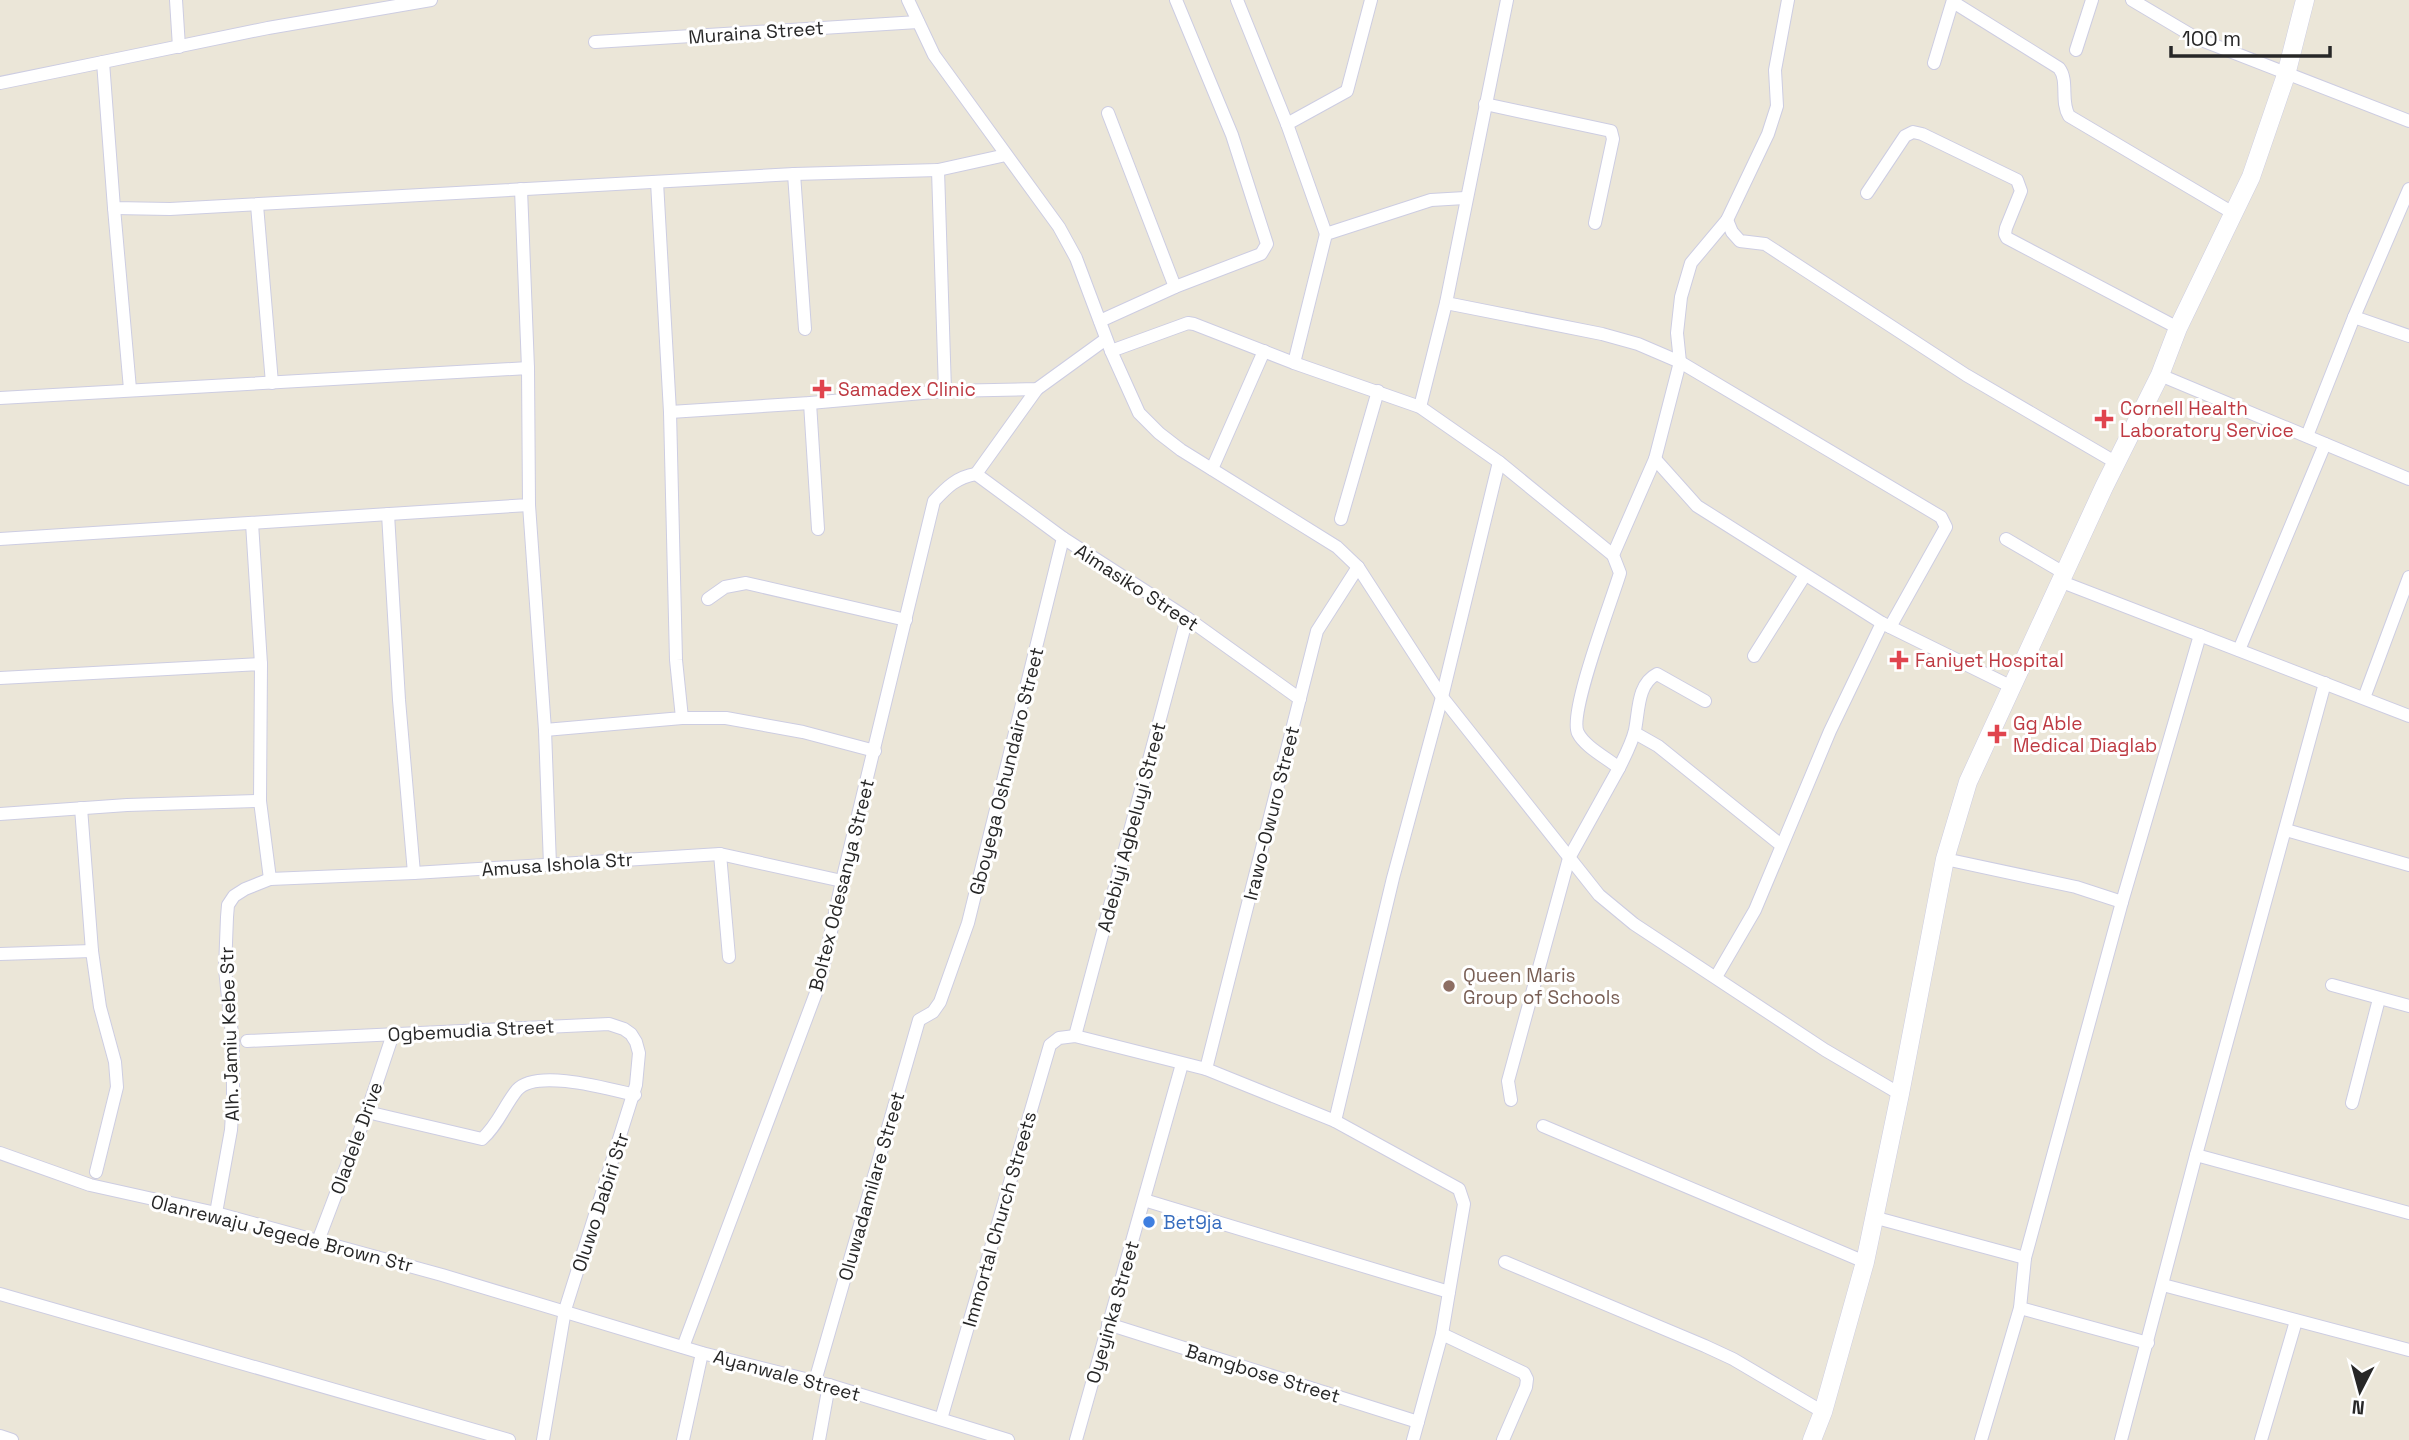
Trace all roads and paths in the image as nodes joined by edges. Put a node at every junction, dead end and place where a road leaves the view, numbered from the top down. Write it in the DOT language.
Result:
graph roads {
  1 [pos="176,0"];
  2 [pos="431,0"];
  3 [pos="908,0"];
  4 [pos="1176,0"];
  5 [pos="1237,0"];
  6 [pos="1371,0"];
  7 [pos="1507,0"];
  8 [pos="1788,0"];
  9 [pos="2092,0"];
  10 [pos="2132,0"];
  11 [pos="2305,0"];
  12 [pos="1953,1"];
  13 [pos="918,22"];
  14 [pos="595,42"];
  15 [pos="179,47"];
  16 [pos="2076,50"];
  17 [pos="103,62"];
  18 [pos="1934,63"];
  19 [pos="2286,75"];
  20 [pos="0,83"];
  21 [pos="1485,104"];
  22 [pos="1108,113"];
  23 [pos="2409,121"];
  24 [pos="1287,124"];
  25 [pos="1006,155"];
  26 [pos="938,170"];
  27 [pos="794,174"];
  28 [pos="657,182"];
  29 [pos="521,189"];
  30 [pos="2409,189"];
  31 [pos="1867,193"];
  32 [pos="1465,198"];
  33 [pos="257,205"];
  34 [pos="114,208"];
  35 [pos="2233,213"];
  36 [pos="1727,220"];
  37 [pos="1595,223"];
  38 [pos="1326,234"];
  39 [pos="1175,286"];
  40 [pos="1446,303"];
  41 [pos="2354,317"];
  42 [pos="1100,321"];
  43 [pos="2178,328"];
  44 [pos="805,329"];
  45 [pos="2409,336"];
  46 [pos="1109,345"];
  47 [pos="1264,351"];
  48 [pos="1680,362"];
  49 [pos="1294,363"];
  50 [pos="528,368"];
  51 [pos="2160,375"];
  52 [pos="272,383"];
  53 [pos="130,389"];
  54 [pos="1037,390"];
  55 [pos="945,391"];
  56 [pos="1378,391"];
  57 [pos="0,398"];
  58 [pos="810,403"];
  59 [pos="1420,407"];
  60 [pos="670,412"];
  61 [pos="2307,436"];
  62 [pos="2325,444"];
  63 [pos="1655,459"];
  64 [pos="1499,462"];
  65 [pos="2115,463"];
  66 [pos="1212,469"];
  67 [pos="976,474"];
  68 [pos="2409,479"];
  69 [pos="529,505"];
  70 [pos="388,514"];
  71 [pos="1341,519"];
  72 [pos="252,523"];
  73 [pos="818,529"];
  74 [pos="1063,538"];
  75 [pos="0,539"];
  76 [pos="2006,539"];
  77 [pos="1613,555"];
  78 [pos="1357,567"];
  79 [pos="1805,575"];
  80 [pos="2409,577"];
  81 [pos="2063,578"];
  82 [pos="708,599"];
  83 [pos="1187,618"];
  84 [pos="906,620"];
  85 [pos="1886,625"];
  86 [pos="2200,635"];
  87 [pos="2239,650"];
  88 [pos="1754,656"];
  89 [pos="261,664"];
  90 [pos="0,678"];
  91 [pos="2325,683"];
  92 [pos="2012,687"];
  93 [pos="1442,697"];
  94 [pos="2364,698"];
  95 [pos="1300,699"];
  96 [pos="1705,701"];
  97 [pos="2409,716"];
  98 [pos="682,718"];
  99 [pos="545,730"];
  100 [pos="1635,733"];
  101 [pos="875,751"];
  102 [pos="1619,768"];
  103 [pos="260,801"];
  104 [pos="81,808"];
  105 [pos="0,814"];
  106 [pos="2286,830"];
  107 [pos="1781,845"];
  108 [pos="720,854"];
  109 [pos="1569,858"];
  110 [pos="1945,859"];
  111 [pos="550,865"];
  112 [pos="2409,865"];
  113 [pos="414,873"];
  114 [pos="270,878"];
  115 [pos="842,881"];
  116 [pos="2122,902"];
  117 [pos="92,951"];
  118 [pos="0,954"];
  119 [pos="729,957"];
  120 [pos="1716,977"];
  121 [pos="2332,985"];
  122 [pos="2379,999"];
  123 [pos="940,1002"];
  124 [pos="2409,1006"];
  125 [pos="393,1034"];
  126 [pos="1074,1036"];
  127 [pos="247,1041"];
  128 [pos="1182,1063"];
  129 [pos="1206,1069"];
  130 [pos="1900,1094"];
  131 [pos="635,1095"];
  132 [pos="1511,1100"];
  133 [pos="2352,1103"];
  134 [pos="367,1112"];
  135 [pos="1335,1121"];
  136 [pos="1543,1126"];
  137 [pos="0,1153"];
  138 [pos="2196,1155"];
  139 [pos="96,1172"];
  140 [pos="1144,1200"];
  141 [pos="216,1213"];
  142 [pos="2409,1213"];
  143 [pos="1872,1217"];
  144 [pos="318,1241"];
  145 [pos="2025,1258"];
  146 [pos="1505,1262"];
  147 [pos="1865,1262"];
  148 [pos="2163,1285"];
  149 [pos="1449,1292"];
  150 [pos="0,1294"];
  151 [pos="2020,1308"];
  152 [pos="565,1310"];
  153 [pos="2296,1321"];
  154 [pos="1108,1324"];
  155 [pos="1442,1334"];
  156 [pos="2148,1343"];
  157 [pos="683,1347"];
  158 [pos="2409,1350"];
  159 [pos="702,1353"];
  160 [pos="815,1381"];
  161 [pos="830,1385"];
  162 [pos="1823,1412"];
  163 [pos="941,1419"];
  164 [pos="1418,1422"];
  165 [pos="963,1426"];
  166 [pos="0,1436"];
  167 [pos="12,1440"];
  168 [pos="509,1440"];
  169 [pos="543,1440"];
  170 [pos="683,1440"];
  171 [pos="818,1440"];
  172 [pos="960,1440"];
  173 [pos="1008,1440"];
  174 [pos="1076,1440"];
  175 [pos="1413,1440"];
  176 [pos="1503,1440"];
  177 [pos="1812,1440"];
  178 [pos="1981,1440"];
  179 [pos="2122,1440"];
  180 [pos="2261,1440"];
  1 -- 15 [label="street"];
  2 -- 15 [label="street"];
  3 -- 13 [label="street"];
  4 -- 39 [label="street"];
  5 -- 24 [label="street"];
  6 -- 24 [label="street"];
  7 -- 21 [label="street"];
  8 -- 36 [label="street"];
  9 -- 16 [label="street"];
  10 -- 19 [label="street"];
  11 -- 19 [label="main road"];
  12 -- 18 [label="street"];
  12 -- 35 [label="street"];
  13 -- 14 [label="street, Muraina Street"];
  13 -- 25 [label="street"];
  15 -- 17 [label="street"];
  17 -- 20 [label="street"];
  17 -- 34 [label="street"];
  19 -- 23 [label="street"];
  19 -- 35 [label="main road"];
  21 -- 32 [label="street"];
  21 -- 37 [label="street"];
  22 -- 39 [label="street"];
  24 -- 38 [label="street"];
  25 -- 26 [label="street"];
  25 -- 42 [label="street"];
  26 -- 27 [label="street"];
  26 -- 55 [label="street"];
  27 -- 28 [label="street"];
  27 -- 44 [label="street"];
  28 -- 29 [label="street"];
  28 -- 60 [label="street"];
  29 -- 33 [label="street"];
  29 -- 50 [label="street"];
  30 -- 41 [label="street"];
  31 -- 43 [label="street"];
  32 -- 38 [label="street"];
  32 -- 40 [label="street"];
  33 -- 34 [label="street"];
  33 -- 52 [label="street"];
  34 -- 53 [label="street"];
  35 -- 43 [label="main road"];
  36 -- 48 [label="street"];
  36 -- 65 [label="street"];
  38 -- 49 [label="street"];
  39 -- 42 [label="street"];
  40 -- 48 [label="street"];
  40 -- 59 [label="street"];
  41 -- 45 [label="street"];
  41 -- 61 [label="street"];
  42 -- 46 [label="street"];
  43 -- 51 [label="main road"];
  46 -- 47 [label="street"];
  46 -- 54 [label="street"];
  46 -- 66 [label="street"];
  47 -- 49 [label="street"];
  47 -- 66 [label="street"];
  48 -- 63 [label="street"];
  48 -- 85 [label="street"];
  49 -- 56 [label="street"];
  50 -- 52 [label="street"];
  50 -- 69 [label="street"];
  51 -- 61 [label="street"];
  51 -- 65 [label="main road"];
  52 -- 53 [label="street"];
  53 -- 57 [label="street"];
  54 -- 55 [label="street"];
  54 -- 67 [label="street"];
  55 -- 58 [label="street"];
  56 -- 59 [label="street"];
  56 -- 71 [label="street"];
  58 -- 60 [label="street"];
  58 -- 73 [label="street"];
  59 -- 64 [label="street"];
  60 -- 98 [label="street"];
  61 -- 62 [label="street"];
  62 -- 68 [label="street"];
  62 -- 87 [label="street"];
  63 -- 77 [label="street"];
  63 -- 79 [label="street"];
  64 -- 77 [label="street"];
  64 -- 93 [label="street"];
  65 -- 81 [label="main road"];
  66 -- 78 [label="street"];
  67 -- 74 [label="street, Aimasiko Street"];
  67 -- 84 [label="street, Boltex Odesanya Street"];
  69 -- 70 [label="street"];
  69 -- 99 [label="street"];
  70 -- 72 [label="street"];
  70 -- 113 [label="street"];
  72 -- 75 [label="street"];
  72 -- 89 [label="street"];
  74 -- 83 [label="street, Aimasiko Street"];
  74 -- 123 [label="street, Gboyega Oshundairo Street"];
  76 -- 81 [label="street"];
  77 -- 102 [label="street"];
  78 -- 93 [label="street"];
  78 -- 95 [label="street, Irawo-Owuro Street"];
  79 -- 85 [label="street"];
  79 -- 88 [label="street"];
  80 -- 94 [label="street"];
  81 -- 86 [label="street"];
  81 -- 92 [label="main road"];
  82 -- 84 [label="street"];
  83 -- 95 [label="street, Aimasiko Street"];
  83 -- 126 [label="street, Adebiyi Agbeluyi Street"];
  84 -- 101 [label="street, Boltex Odesanya Street"];
  85 -- 92 [label="street"];
  85 -- 107 [label="street"];
  86 -- 87 [label="street"];
  86 -- 116 [label="street"];
  87 -- 91 [label="street"];
  89 -- 90 [label="street"];
  89 -- 103 [label="street"];
  91 -- 94 [label="street"];
  91 -- 106 [label="street"];
  92 -- 110 [label="main road"];
  93 -- 109 [label="street"];
  93 -- 135 [label="street"];
  94 -- 97 [label="street"];
  95 -- 129 [label="street, Irawo-Owuro Street"];
  96 -- 100 [label="street"];
  98 -- 99 [label="street"];
  98 -- 101 [label="street"];
  99 -- 111 [label="street"];
  100 -- 102 [label="street"];
  100 -- 107 [label="street"];
  101 -- 115 [label="street, Boltex Odesanya Street"];
  102 -- 109 [label="street"];
  103 -- 104 [label="street"];
  103 -- 114 [label="street"];
  104 -- 105 [label="street"];
  104 -- 117 [label="street"];
  106 -- 112 [label="street"];
  106 -- 138 [label="street"];
  107 -- 120 [label="street"];
  108 -- 111 [label="street, Amusa Ishola Str"];
  108 -- 115 [label="street, Amusa Ishola Str"];
  108 -- 119 [label="street"];
  109 -- 120 [label="street"];
  109 -- 132 [label="street"];
  110 -- 116 [label="street"];
  110 -- 130 [label="main road"];
  111 -- 113 [label="street, Amusa Ishola Str"];
  113 -- 114 [label="street, Amusa Ishola Str"];
  114 -- 141 [label="street, Alh. Jamiu Kebe Str"];
  115 -- 157 [label="street, Boltex Odesanya Street"];
  116 -- 145 [label="street"];
  117 -- 118 [label="street"];
  117 -- 139 [label="street"];
  120 -- 130 [label="street"];
  121 -- 122 [label="street"];
  122 -- 124 [label="street"];
  122 -- 133 [label="street"];
  123 -- 160 [label="street, Oluwadamilare Street"];
  125 -- 127 [label="street, Ogbemudia Street"];
  125 -- 131 [label="street, Ogbemudia Street"];
  125 -- 134 [label="street, Oladele Drive"];
  126 -- 128 [label="street"];
  126 -- 163 [label="street, Immortal Church Streets"];
  128 -- 129 [label="street"];
  128 -- 140 [label="street, Oyeyinka Street"];
  129 -- 135 [label="street"];
  130 -- 143 [label="main road"];
  131 -- 134 [label="street"];
  131 -- 152 [label="street, Oluwo Dabiri Str"];
  134 -- 144 [label="street, Oladele Drive"];
  135 -- 149 [label="street"];
  136 -- 147 [label="street"];
  137 -- 141 [label="street, Olanrewaju Jegede Brown Str"];
  138 -- 142 [label="street"];
  138 -- 148 [label="street"];
  140 -- 149 [label="street"];
  140 -- 154 [label="street, Oyeyinka Street"];
  141 -- 144 [label="street, Olanrewaju Jegede Brown Str"];
  143 -- 145 [label="street"];
  143 -- 147 [label="main road"];
  144 -- 152 [label="street, Olanrewaju Jegede Brown Str"];
  145 -- 151 [label="street"];
  146 -- 162 [label="street"];
  147 -- 162 [label="main road"];
  148 -- 153 [label="street"];
  148 -- 156 [label="street"];
  149 -- 155 [label="street"];
  150 -- 168 [label="street"];
  151 -- 156 [label="street"];
  151 -- 178 [label="street"];
  152 -- 157 [label="street, Ayanwale Street"];
  152 -- 169 [label="street, Oluwo Dabiri Str"];
  153 -- 158 [label="street"];
  153 -- 180 [label="street"];
  154 -- 164 [label="street, Bamgbose Street"];
  154 -- 174 [label="street, Oyeyinka Street"];
  155 -- 164 [label="street"];
  155 -- 176 [label="street"];
  156 -- 179 [label="street"];
  157 -- 159 [label="street, Ayanwale Street"];
  159 -- 160 [label="street, Ayanwale Street"];
  159 -- 170 [label="street"];
  160 -- 161 [label="street, Ayanwale Street"];
  161 -- 163 [label="street, Ayanwale Street"];
  161 -- 171 [label="street"];
  162 -- 177 [label="main road"];
  163 -- 165 [label="street, Ayanwale Street"];
  164 -- 175 [label="street"];
  165 -- 172 [label="street"];
  165 -- 173 [label="street, Ayanwale Street"];
  166 -- 167 [label="street"];
}
